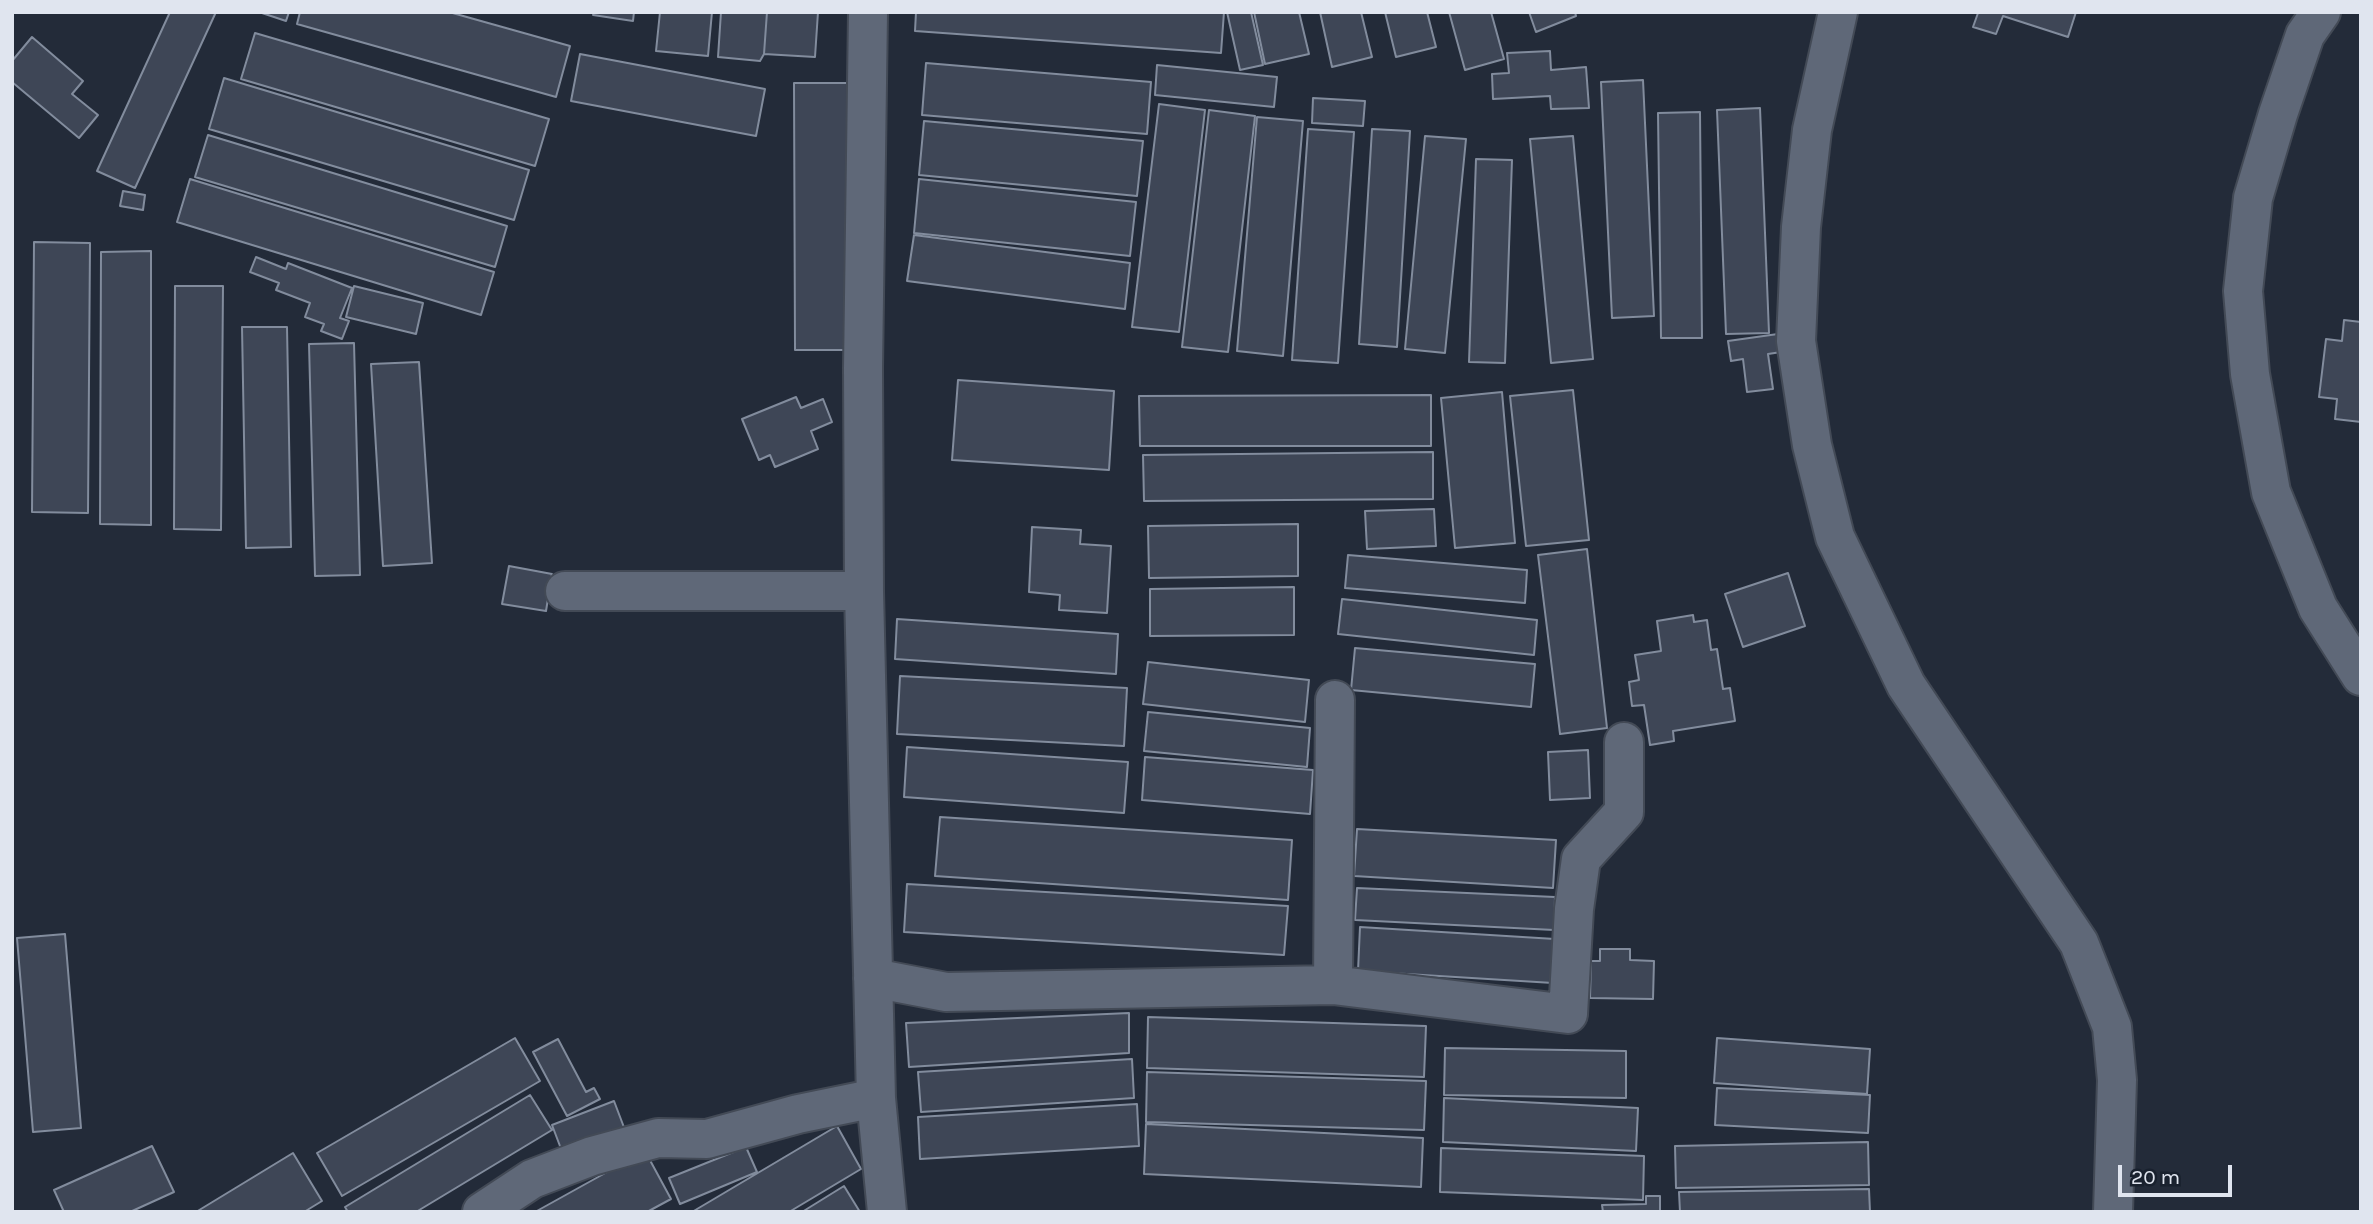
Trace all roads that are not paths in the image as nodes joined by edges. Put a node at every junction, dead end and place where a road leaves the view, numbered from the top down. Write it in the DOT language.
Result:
graph roads {
  1 [pos="868,12"];
  2 [pos="1838,12"];
  3 [pos="2321,12"];
  4 [pos="565,591"];
  5 [pos="864,592"];
  6 [pos="2361,676"];
  7 [pos="1335,700"];
  8 [pos="1624,742"];
  9 [pos="873,978"];
  10 [pos="1333,985"];
  11 [pos="876,1098"];
  12 [pos="482,1212"];
  13 [pos="887,1212"];
  14 [pos="2113,1212"];
  1 -- 5 [label="street"];
  2 -- 14 [label="street"];
  3 -- 6 [label="street"];
  4 -- 5 [label="street"];
  5 -- 9 [label="street"];
  7 -- 10 [label="street"];
  8 -- 10 [label="street"];
  9 -- 10 [label="street"];
  9 -- 11 [label="street"];
  11 -- 12 [label="street"];
  11 -- 13 [label="street"];
}
